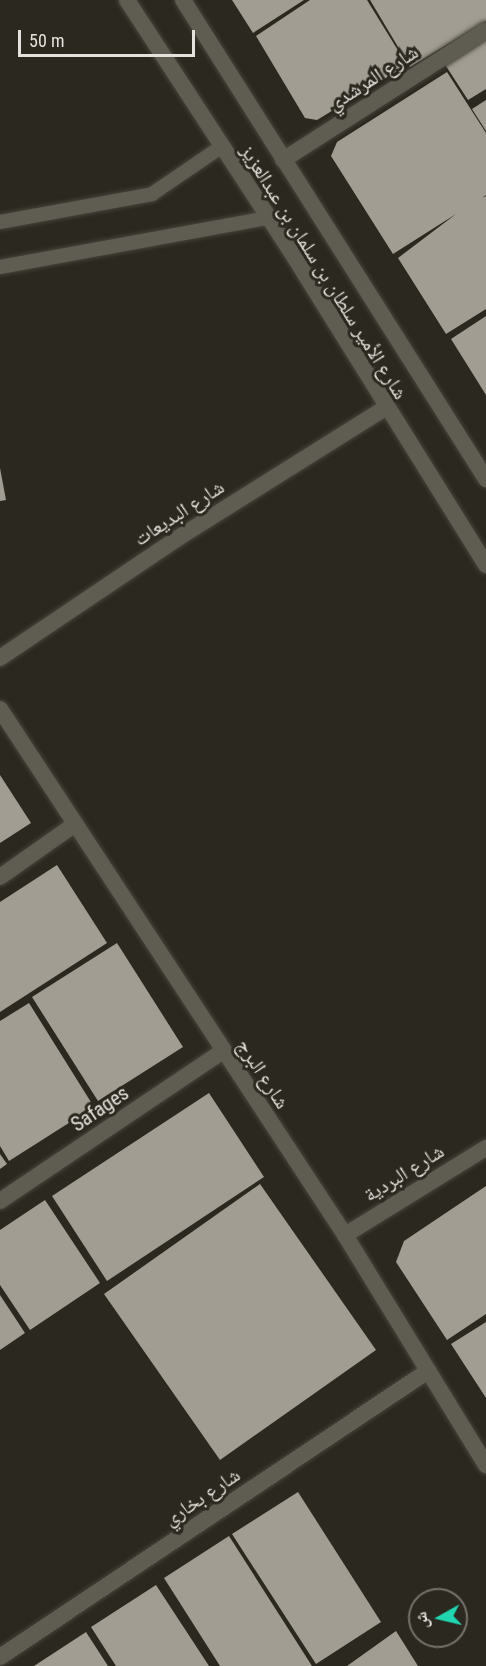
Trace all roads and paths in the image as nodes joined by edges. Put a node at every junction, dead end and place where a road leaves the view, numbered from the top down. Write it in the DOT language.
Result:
graph roads {
  1 [pos="127,0"];
  2 [pos="183,0"];
  3 [pos="486,30"];
  4 [pos="221,147"];
  5 [pos="284,160"];
  6 [pos="267,218"];
  7 [pos="0,222"];
  8 [pos="0,267"];
  9 [pos="385,408"];
  10 [pos="486,479"];
  11 [pos="486,565"];
  12 [pos="0,658"];
  13 [pos="0,709"];
  14 [pos="75,824"];
  15 [pos="0,877"];
  16 [pos="223,1051"];
  17 [pos="486,1148"];
  18 [pos="0,1201"];
  19 [pos="345,1235"];
  20 [pos="428,1371"];
  21 [pos="486,1465"];
  22 [pos="0,1657"];
  1 -- 4 [label="street, شارع الأمير سلطان بن سلمان بن عبدالعزيز"];
  2 -- 5 [label="street, شارع الأمير سلطان بن سلمان بن عبدالعزيز"];
  3 -- 5 [label="street, شارع المرشدي"];
  4 -- 6 [label="street, شارع الأمير سلطان بن سلمان بن عبدالعزيز"];
  4 -- 7 [label="lane"];
  5 -- 10 [label="street, شارع الأمير سلطان بن سلمان بن عبدالعزيز"];
  6 -- 8 [label="lane"];
  6 -- 9 [label="street, شارع الأمير سلطان بن سلمان بن عبدالعزيز"];
  9 -- 11 [label="street, شارع الأمير سلطان بن سلمان بن عبدالعزيز"];
  9 -- 12 [label="street, شارع البديعات"];
  13 -- 14 [label="street, شارع البرج"];
  14 -- 15 [label="street"];
  14 -- 16 [label="street, شارع البرج"];
  16 -- 18 [label="street, Safages"];
  16 -- 19 [label="street, شارع البرج"];
  17 -- 19 [label="street, شارع البردية"];
  19 -- 20 [label="street, شارع البرج"];
  20 -- 21 [label="street, شارع البرج"];
  20 -- 22 [label="street, شارع بخاري"];
}
